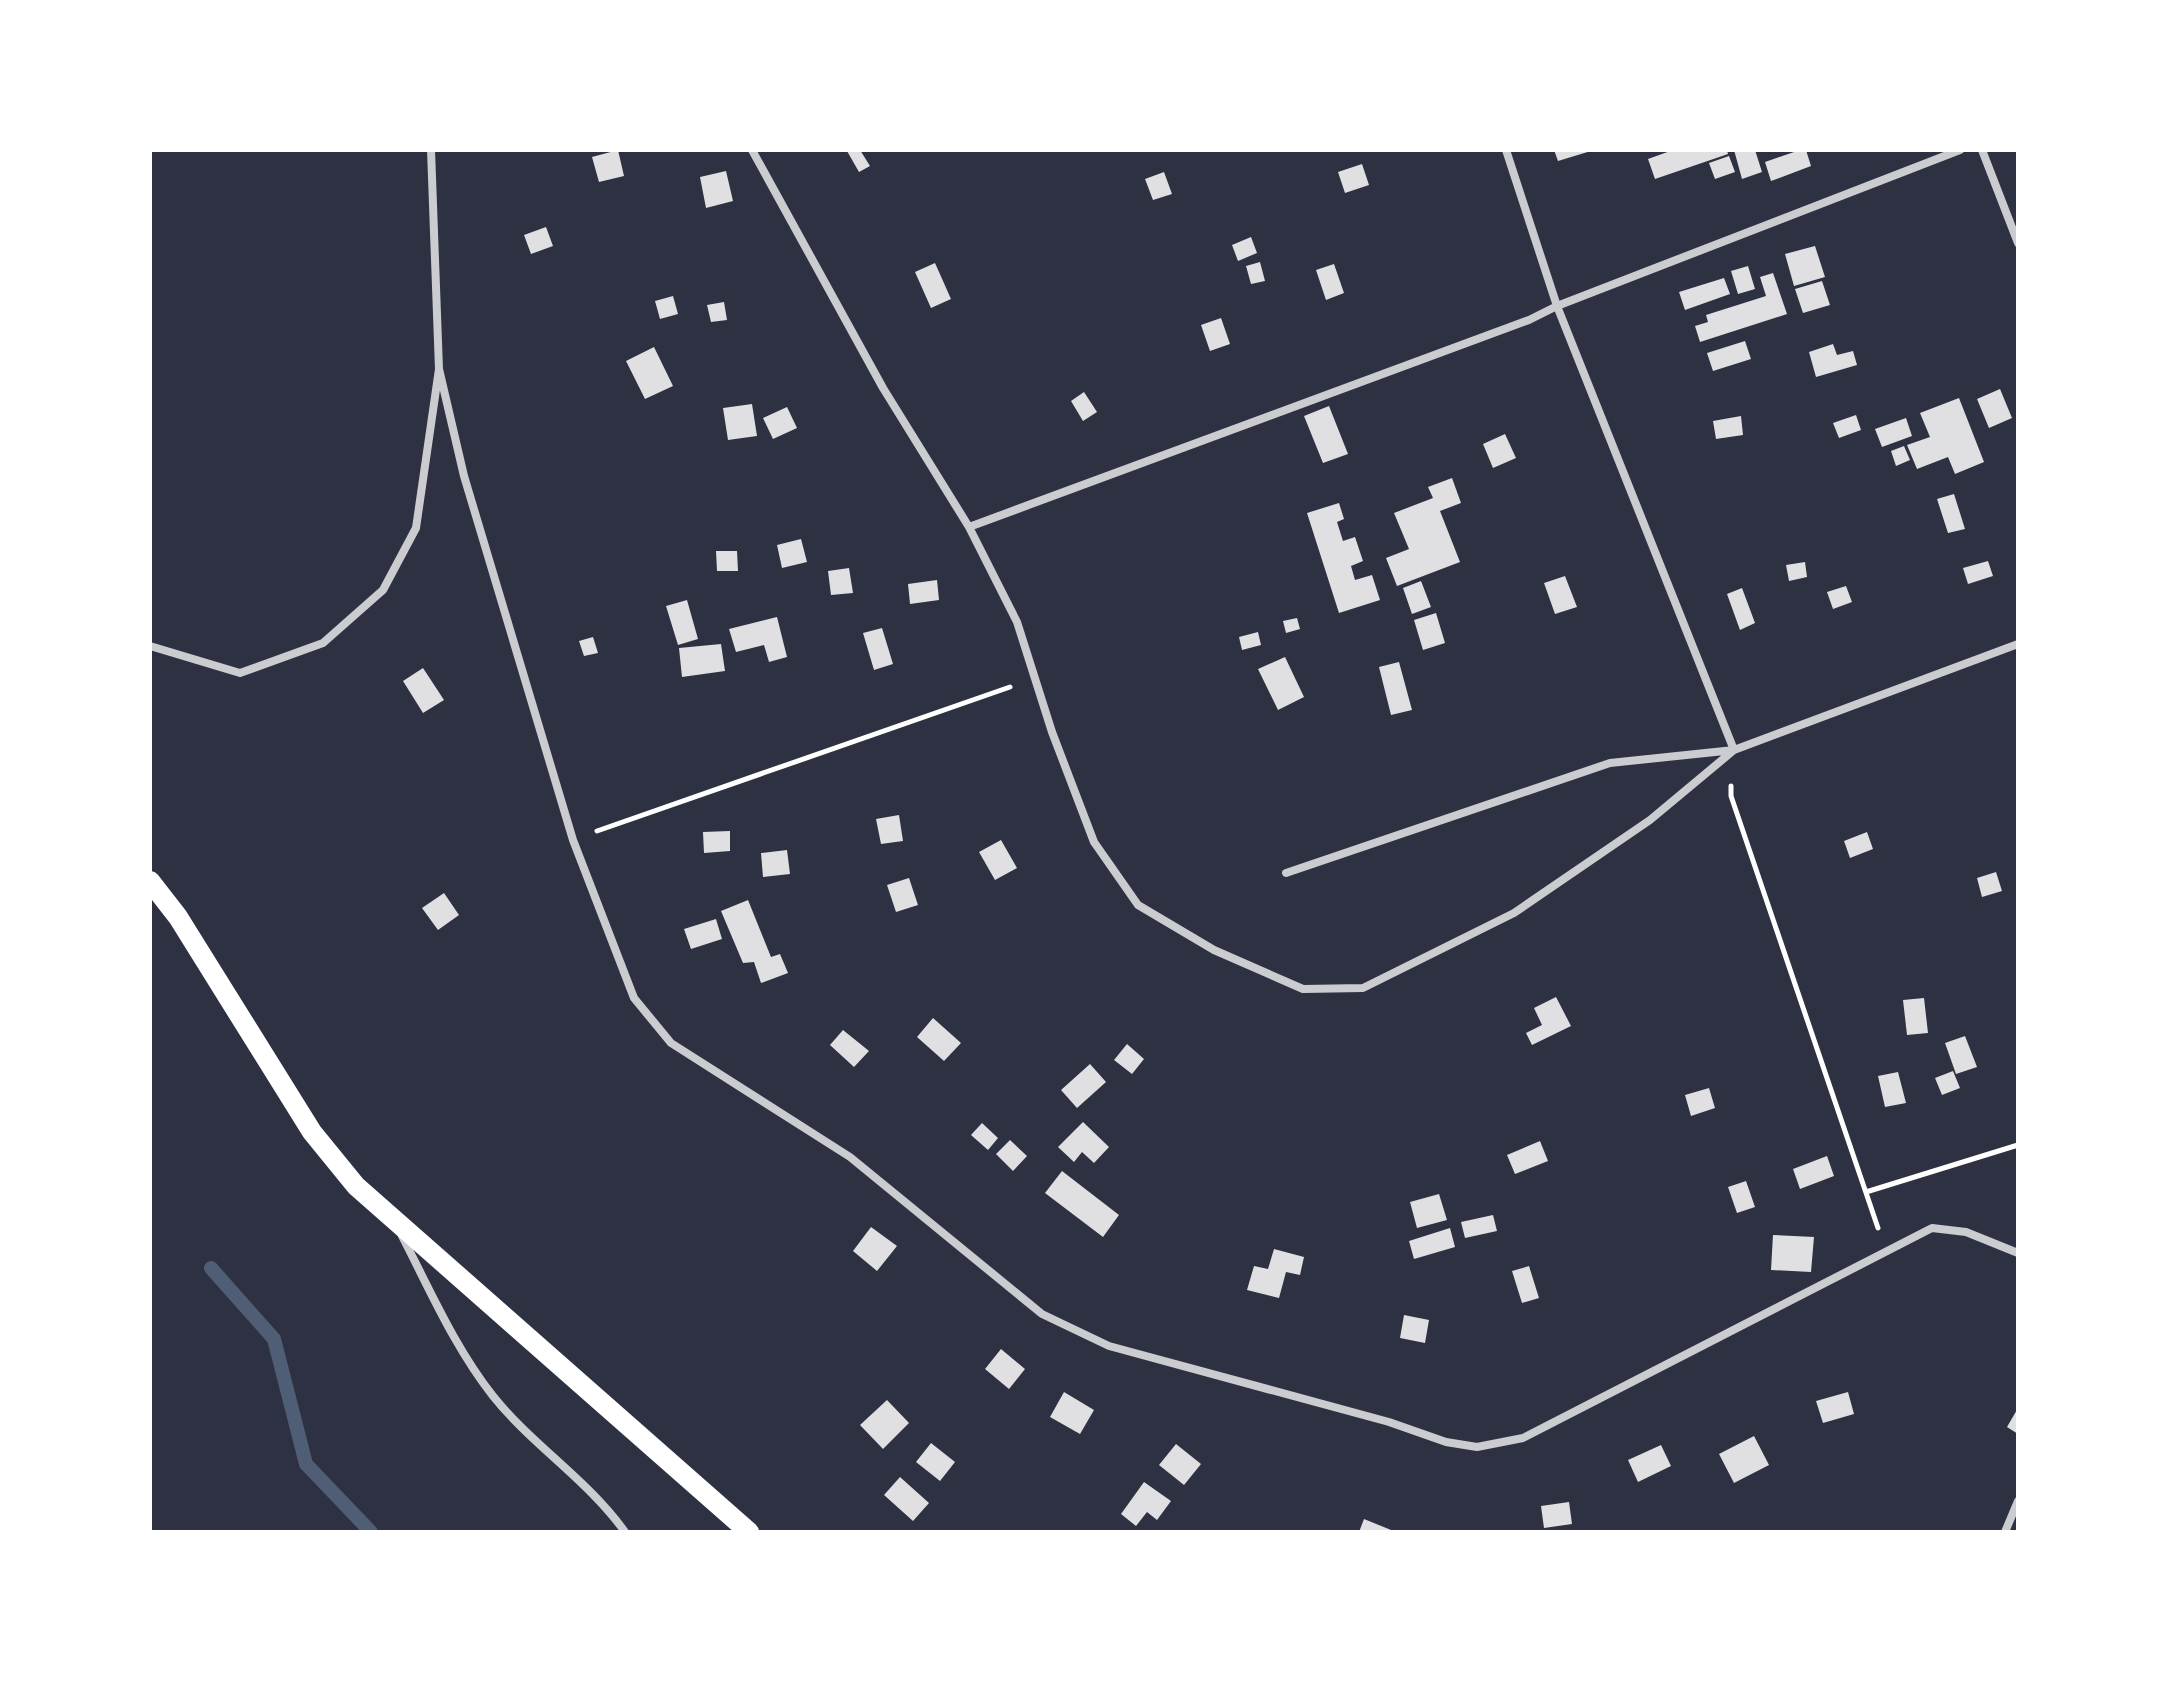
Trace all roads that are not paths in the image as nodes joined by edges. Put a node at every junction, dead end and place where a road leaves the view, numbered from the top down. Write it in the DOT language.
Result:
graph roads {
  1 [pos="431,150"];
  2 [pos="752,150"];
  3 [pos="1506,150"];
  4 [pos="1960,150"];
  5 [pos="1982,150"];
  6 [pos="2018,243"];
  7 [pos="1557,306"];
  8 [pos="439,369"];
  9 [pos="969,527"];
  10 [pos="2018,644"];
  11 [pos="150,646"];
  12 [pos="1734,750"];
  13 [pos="1286,873"];
  14 [pos="150,881"];
  15 [pos="396,1224"];
  16 [pos="2018,1253"];
  17 [pos="2018,1501"];
  18 [pos="625,1532"];
  19 [pos="749,1532"];
  20 [pos="2005,1532"];
  1 -- 8 [label="street"];
  2 -- 9 [label="street"];
  3 -- 7 [label="street"];
  4 -- 7 [label="street"];
  5 -- 6 [label="street"];
  7 -- 9 [label="street"];
  7 -- 12 [label="street"];
  8 -- 11 [label="street"];
  8 -- 16 [label="street"];
  9 -- 12 [label="street"];
  10 -- 12 [label="street"];
  12 -- 13 [label="street"];
  14 -- 15 [label="main road"];
  15 -- 18 [label="street"];
  15 -- 19 [label="main road"];
  17 -- 20 [label="street"];
}
